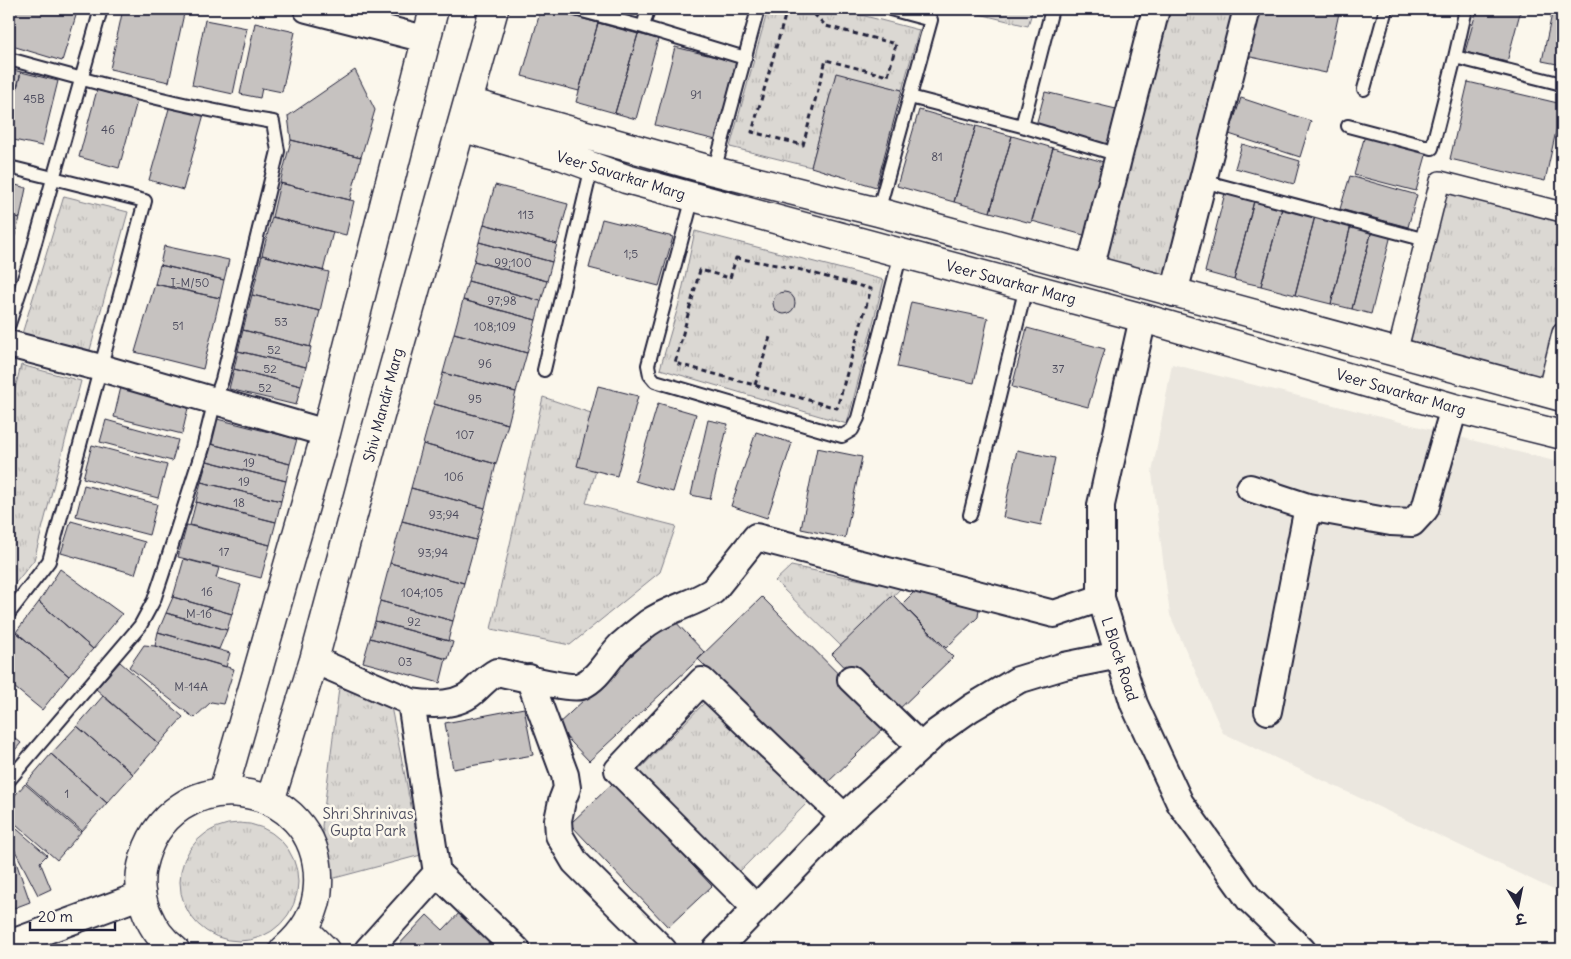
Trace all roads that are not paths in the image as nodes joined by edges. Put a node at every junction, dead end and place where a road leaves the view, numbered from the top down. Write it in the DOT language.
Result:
graph roads {
  1 [pos="101,9"];
  2 [pos="307,9"];
  3 [pos="434,9"];
  4 [pos="494,9"];
  5 [pos="575,9"];
  6 [pos="648,9"];
  7 [pos="758,9"];
  8 [pos="890,9"];
  9 [pos="1052,9"];
  10 [pos="1156,9"];
  11 [pos="1247,9"];
  12 [pos="1386,9"];
  13 [pos="1466,9"];
  14 [pos="643,27"];
  15 [pos="425,39"];
  16 [pos="1455,57"];
  17 [pos="745,58"];
  18 [pos="9,59"];
  19 [pos="81,79"];
  20 [pos="1562,84"];
  21 [pos="1364,89"];
  22 [pos="910,97"];
  23 [pos="464,114"];
  24 [pos="1022,126"];
  25 [pos="1348,126"];
  26 [pos="1119,155"];
  27 [pos="592,166"];
  28 [pos="9,167"];
  29 [pos="714,170"];
  30 [pos="53,178"];
  31 [pos="1203,181"];
  32 [pos="693,197"];
  33 [pos="878,212"];
  34 [pos="1562,212"];
  35 [pos="1426,240"];
  36 [pos="901,253"];
  37 [pos="1090,269"];
  38 [pos="1026,286"];
  39 [pos="1174,293"];
  40 [pos="1143,318"];
  41 [pos="9,324"];
  42 [pos="1562,333"];
  43 [pos="9,344"];
  44 [pos="1397,352"];
  45 [pos="101,368"];
  46 [pos="544,370"];
  47 [pos="1554,395"];
  48 [pos="215,400"];
  49 [pos="1454,408"];
  50 [pos="326,433"];
  51 [pos="1562,435"];
  52 [pos="1250,488"];
  53 [pos="1308,507"];
  54 [pos="970,515"];
  55 [pos="1101,598"];
  56 [pos="9,612"];
  57 [pos="1119,655"];
  58 [pos="314,660"];
  59 [pos="528,678"];
  60 [pos="851,679"];
  61 [pos="411,702"];
  62 [pos="1268,711"];
  63 [pos="921,747"];
  64 [pos="9,780"];
  65 [pos="223,792"];
  66 [pos="270,801"];
  67 [pos="844,817"];
  68 [pos="437,873"];
  69 [pos="142,895"];
  70 [pos="756,908"];
  71 [pos="305,930"];
  72 [pos="9,944"];
  73 [pos="175,950"];
  74 [pos="284,950"];
  75 [pos="325,950"];
  76 [pos="368,950"];
  77 [pos="517,950"];
  78 [pos="663,950"];
  79 [pos="716,950"];
  80 [pos="1302,950"];
  1 -- 19 [label="lane"];
  2 -- 15 [label="street"];
  3 -- 15 [label="street"];
  4 -- 23 [label="street, Shiv Mandir Marg"];
  5 -- 14 [label="lane"];
  6 -- 14 [label="lane"];
  7 -- 17 [label="lane"];
  8 -- 22 [label="lane"];
  9 -- 24 [label="lane"];
  10 -- 26 [label="street"];
  11 -- 31 [label="street"];
  12 -- 21 [label="lane"];
  13 -- 16 [label="lane"];
  14 -- 17 [label="lane"];
  15 -- 50 [label="street"];
  16 -- 20 [label="lane"];
  16 -- 25 [label="lane"];
  17 -- 29 [label="lane"];
  18 -- 19 [label="lane"];
  19 -- 30 [label="lane"];
  19 -- 48 [label="lane"];
  22 -- 24 [label="lane"];
  22 -- 33 [label="lane"];
  23 -- 27 [label="street, Veer Savarkar Marg"];
  23 -- 29 [label="street, Veer Savarkar Marg"];
  23 -- 58 [label="street, Shiv Mandir Marg"];
  24 -- 26 [label="lane"];
  26 -- 37 [label="street"];
  27 -- 32 [label="street, Veer Savarkar Marg"];
  27 -- 46 [label="lane"];
  28 -- 30 [label="lane"];
  29 -- 33 [label="street, Veer Savarkar Marg"];
  30 -- 41 [label="lane"];
  30 -- 45 [label="lane"];
  31 -- 35 [label="lane"];
  31 -- 39 [label="street"];
  32 -- 36 [label="street, Veer Savarkar Marg"];
  32 -- 36 [label="lane"];
  33 -- 37 [label="street, Veer Savarkar Marg"];
  34 -- 35 [label="street"];
  35 -- 44 [label="street"];
  36 -- 38 [label="street, Veer Savarkar Marg"];
  37 -- 39 [label="street, Veer Savarkar Marg"];
  38 -- 40 [label="street, Veer Savarkar Marg"];
  38 -- 54 [label="lane"];
  39 -- 44 [label="street, Veer Savarkar Marg"];
  40 -- 49 [label="street, Veer Savarkar Marg"];
  40 -- 55 [label="street, L Block Road"];
  42 -- 47 [label="street"];
  43 -- 45 [label="street"];
  44 -- 47 [label="street, Veer Savarkar Marg"];
  45 -- 48 [label="street"];
  45 -- 56 [label="lane"];
  48 -- 50 [label="street"];
  48 -- 64 [label="lane"];
  49 -- 51 [label="street, Veer Savarkar Marg"];
  49 -- 53 [label="street"];
  50 -- 65 [label="street"];
  52 -- 53 [label="street"];
  53 -- 62 [label="street"];
  55 -- 57 [label="street, L Block Road"];
  55 -- 59 [label="street"];
  57 -- 63 [label="street"];
  57 -- 80 [label="street, L Block Road"];
  58 -- 61 [label="street"];
  58 -- 66 [label="street, Shiv Mandir Marg"];
  59 -- 61 [label="street"];
  59 -- 78 [label="street"];
  60 -- 63 [label="street"];
  61 -- 68 [label="street"];
  63 -- 67 [label="street"];
  65 -- 66 [label="street"];
  65 -- 69 [label="street"];
  66 -- 71 [label="street"];
  67 -- 70 [label="street"];
  67 -- 70 [label="street"];
  68 -- 76 [label="street"];
  68 -- 77 [label="street"];
  69 -- 72 [label="street"];
  69 -- 73 [label="street"];
  70 -- 79 [label="street"];
  71 -- 74 [label="street"];
  71 -- 75 [label="street"];
}
